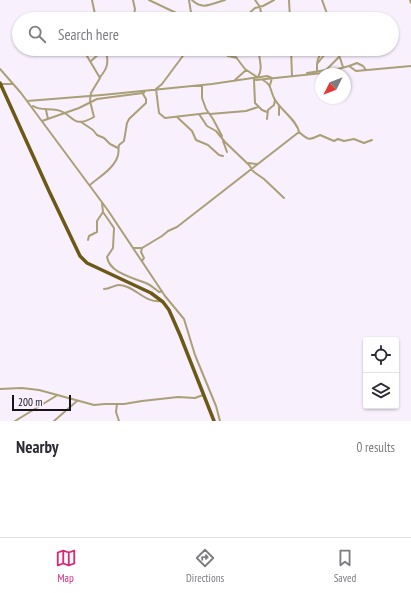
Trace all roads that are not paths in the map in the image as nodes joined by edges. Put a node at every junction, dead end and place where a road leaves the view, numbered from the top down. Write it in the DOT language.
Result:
graph roads {
  1 [pos="92,0"];
  2 [pos="134,0"];
  3 [pos="149,0"];
  4 [pos="191,0"];
  5 [pos="225,0"];
  6 [pos="255,0"];
  7 [pos="274,0"];
  8 [pos="289,0"];
  9 [pos="322,0"];
  10 [pos="410,0"];
  11 [pos="411,3"];
  12 [pos="260,7"];
  13 [pos="95,12"];
  14 [pos="134,12"];
  15 [pos="176,12"];
  16 [pos="191,12"];
  17 [pos="251,12"];
  18 [pos="261,12"];
  19 [pos="290,12"];
  20 [pos="326,12"];
  21 [pos="88,56"];
  22 [pos="97,56"];
  23 [pos="108,56"];
  24 [pos="183,56"];
  25 [pos="228,56"];
  26 [pos="237,56"];
  27 [pos="260,56"];
  28 [pos="291,56"];
  29 [pos="321,56"];
  30 [pos="322,56"];
  31 [pos="340,57"];
  32 [pos="236,58"];
  33 [pos="91,61"];
  34 [pos="238,61"];
  35 [pos="317,64"];
  36 [pos="349,66"];
  37 [pos="411,66"];
  38 [pos="343,67"];
  39 [pos="317,68"];
  40 [pos="328,68"];
  41 [pos="0,69"];
  42 [pos="246,70"];
  43 [pos="366,70"];
  44 [pos="315,72"];
  45 [pos="260,73"];
  46 [pos="301,75"];
  47 [pos="292,76"];
  48 [pos="100,77"];
  49 [pos="257,77"];
  50 [pos="262,78"];
  51 [pos="272,78"];
  52 [pos="253,79"];
  53 [pos="234,80"];
  54 [pos="0,83"];
  55 [pos="14,84"];
  56 [pos="202,85"];
  57 [pos="270,85"];
  58 [pos="156,89"];
  59 [pos="146,90"];
  60 [pos="143,93"];
  61 [pos="90,96"];
  62 [pos="27,100"];
  63 [pos="275,100"];
  64 [pos="90,102"];
  65 [pos="30,104"];
  66 [pos="279,104"];
  67 [pos="258,107"];
  68 [pos="46,110"];
  69 [pos="65,112"];
  70 [pos="267,112"];
  71 [pos="199,114"];
  72 [pos="209,114"];
  73 [pos="279,115"];
  74 [pos="176,117"];
  75 [pos="48,119"];
  76 [pos="266,119"];
  77 [pos="42,121"];
  78 [pos="80,122"];
  79 [pos="215,122"];
  80 [pos="214,129"];
  81 [pos="299,132"];
  82 [pos="223,139"];
  83 [pos="372,140"];
  84 [pos="118,148"];
  85 [pos="227,152"];
  86 [pos="223,156"];
  87 [pos="247,163"];
  88 [pos="256,164"];
  89 [pos="252,169"];
  90 [pos="90,185"];
  91 [pos="284,198"];
  92 [pos="102,202"];
  93 [pos="103,212"];
  94 [pos="88,240"];
  95 [pos="133,248"];
  96 [pos="142,248"];
  97 [pos="142,261"];
  98 [pos="104,290"];
  99 [pos="162,291"];
  100 [pos="162,300"];
  101 [pos="0,389"];
  102 [pos="204,394"];
  103 [pos="57,395"];
  104 [pos="78,401"];
  105 [pos="117,404"];
  106 [pos="15,421"];
  107 [pos="54,421"];
  108 [pos="119,421"];
  109 [pos="214,421"];
  110 [pos="220,421"];
  1 -- 13 [label="street"];
  2 -- 14 [label="street"];
  3 -- 15 [label="street"];
  4 -- 5 [label="street"];
  4 -- 16 [label="street"];
  6 -- 12 [label="street"];
  7 -- 12 [label="street"];
  8 -- 19 [label="street"];
  9 -- 20 [label="street"];
  10 -- 11 [label="street"];
  12 -- 17 [label="street"];
  12 -- 18 [label="street"];
  21 -- 33 [label="street"];
  22 -- 33 [label="street"];
  23 -- 48 [label="street"];
  24 -- 58 [label="street"];
  25 -- 32 [label="street"];
  26 -- 34 [label="street"];
  27 -- 45 [label="street"];
  28 -- 47 [label="street"];
  29 -- 35 [label="street"];
  30 -- 35 [label="street"];
  31 -- 38 [label="street"];
  31 -- 40 [label="street"];
  32 -- 34 [label="street"];
  33 -- 48 [label="street"];
  34 -- 42 [label="street"];
  35 -- 39 [label="street"];
  36 -- 38 [label="street"];
  36 -- 43 [label="street"];
  36 -- 43 [label="street"];
  37 -- 43 [label="street"];
  38 -- 46 [label="street"];
  41 -- 55 [label="street"];
  42 -- 49 [label="street"];
  42 -- 53 [label="street"];
  44 -- 46 [label="street"];
  45 -- 49 [label="street"];
  45 -- 50 [label="street"];
  46 -- 47 [label="street"];
  47 -- 51 [label="street"];
  48 -- 61 [label="street"];
  49 -- 50 [label="street"];
  49 -- 52 [label="street"];
  50 -- 51 [label="street"];
  50 -- 52 [label="street"];
  50 -- 57 [label="street"];
  51 -- 57 [label="street"];
  52 -- 53 [label="street"];
  52 -- 67 [label="street"];
  53 -- 56 [label="street"];
  54 -- 55 [label="street"];
  54 -- 100 [label="main road"];
  55 -- 62 [label="street"];
  56 -- 58 [label="street"];
  56 -- 72 [label="street"];
  57 -- 63 [label="street"];
  58 -- 59 [label="street"];
  58 -- 74 [label="street"];
  59 -- 60 [label="street"];
  59 -- 61 [label="street"];
  60 -- 64 [label="street"];
  60 -- 84 [label="street"];
  61 -- 62 [label="street"];
  61 -- 64 [label="street"];
  62 -- 65 [label="street"];
  63 -- 66 [label="street"];
  63 -- 70 [label="street"];
  64 -- 69 [label="street"];
  64 -- 78 [label="street"];
  65 -- 68 [label="street"];
  65 -- 77 [label="street"];
  66 -- 73 [label="street"];
  66 -- 81 [label="street"];
  67 -- 70 [label="street"];
  67 -- 72 [label="street"];
  68 -- 69 [label="street"];
  68 -- 75 [label="street"];
  69 -- 75 [label="street"];
  69 -- 78 [label="street"];
  70 -- 76 [label="street"];
  71 -- 72 [label="street"];
  71 -- 74 [label="street"];
  71 -- 80 [label="street"];
  72 -- 79 [label="street"];
  74 -- 86 [label="street"];
  75 -- 77 [label="street"];
  77 -- 90 [label="street"];
  78 -- 84 [label="street"];
  79 -- 80 [label="street"];
  79 -- 82 [label="street"];
  80 -- 82 [label="street"];
  81 -- 83 [label="street"];
  81 -- 88 [label="street"];
  82 -- 85 [label="street"];
  82 -- 87 [label="street"];
  84 -- 90 [label="street"];
  87 -- 88 [label="street"];
  87 -- 89 [label="street"];
  88 -- 89 [label="street"];
  89 -- 91 [label="street"];
  89 -- 96 [label="street"];
  90 -- 92 [label="street"];
  92 -- 93 [label="street"];
  92 -- 95 [label="street"];
  93 -- 94 [label="street"];
  93 -- 99 [label="street"];
  95 -- 96 [label="street"];
  95 -- 97 [label="street"];
  96 -- 97 [label="street"];
  97 -- 99 [label="street"];
  98 -- 100 [label="street"];
  99 -- 110 [label="street"];
  100 -- 102 [label="main road"];
  101 -- 103 [label="street"];
  102 -- 105 [label="street"];
  102 -- 109 [label="main road"];
  103 -- 104 [label="street"];
  103 -- 106 [label="street"];
  104 -- 105 [label="street"];
  104 -- 107 [label="street"];
  105 -- 108 [label="street"];
}
